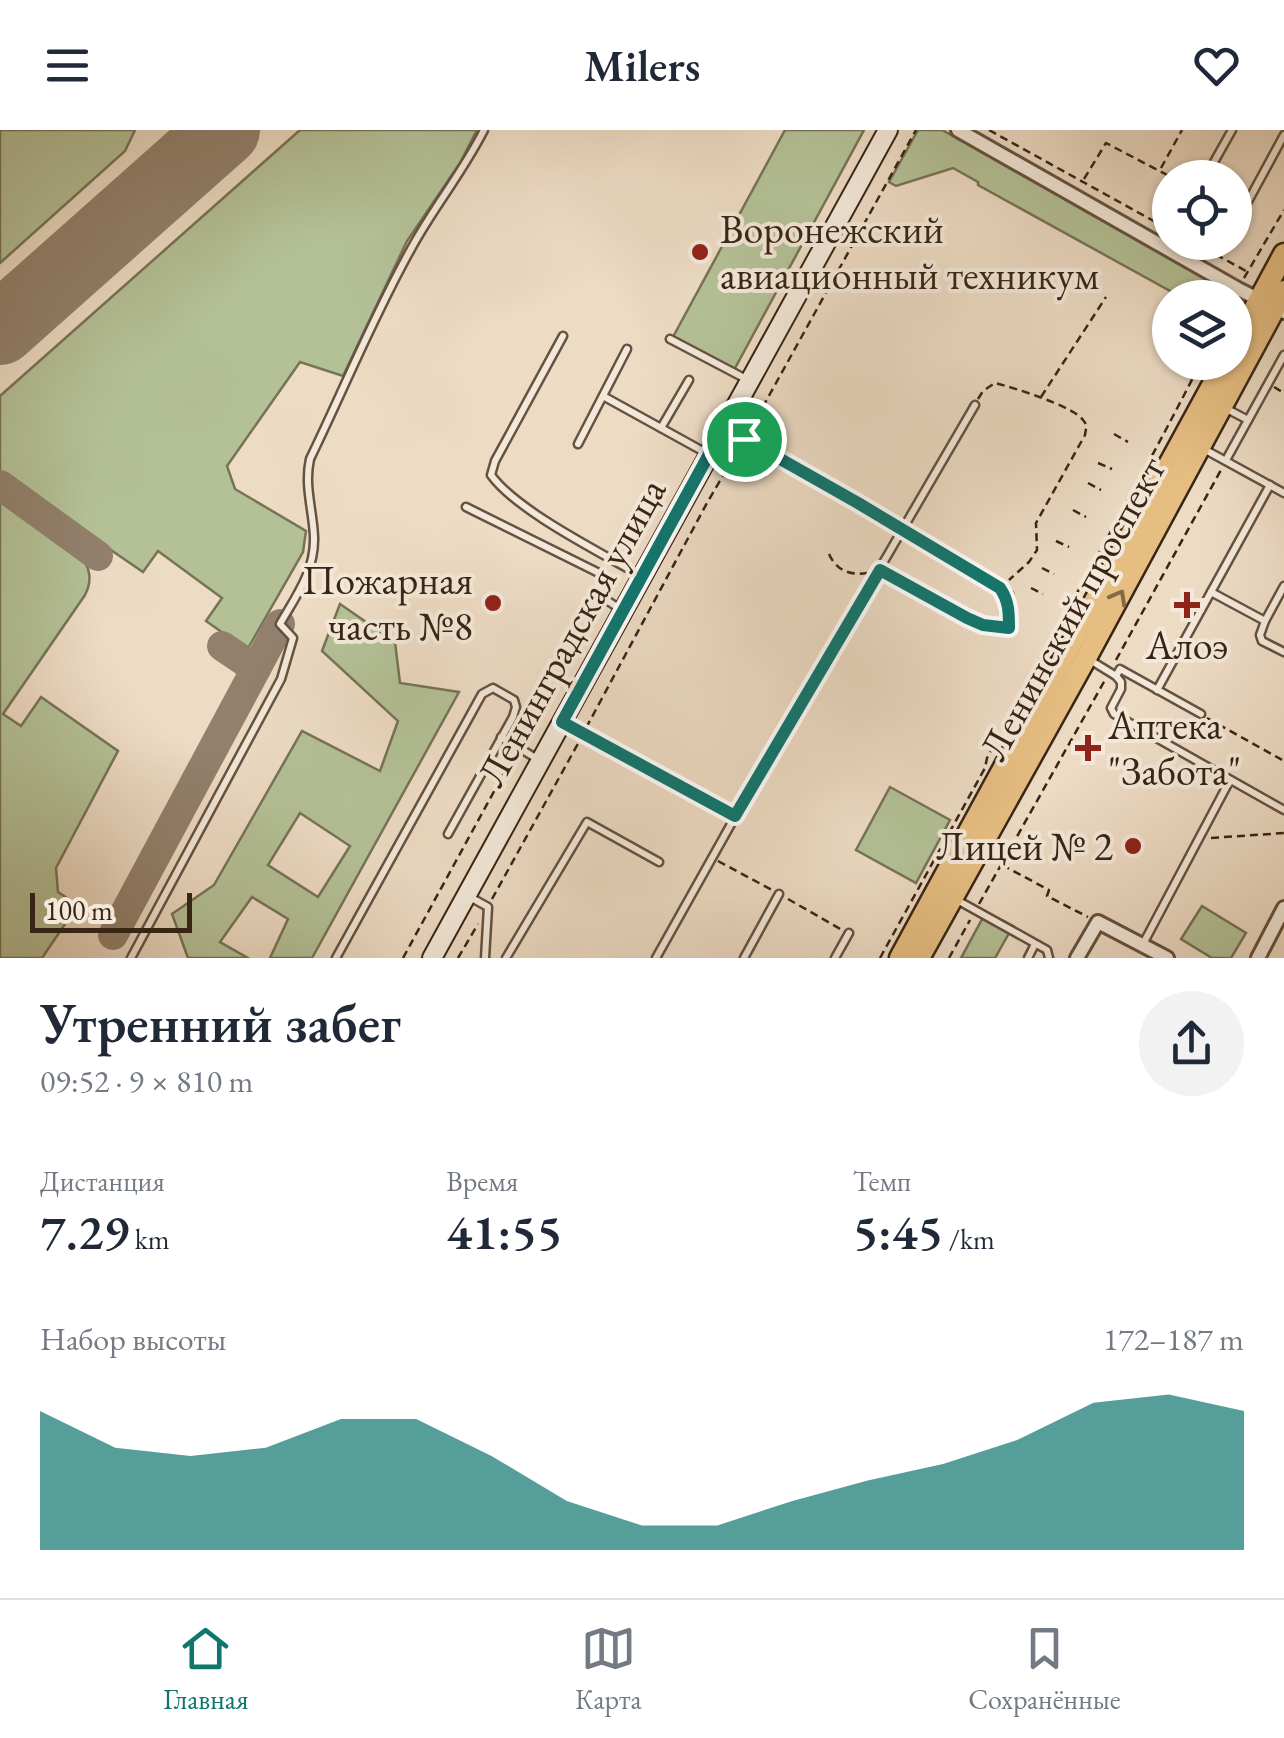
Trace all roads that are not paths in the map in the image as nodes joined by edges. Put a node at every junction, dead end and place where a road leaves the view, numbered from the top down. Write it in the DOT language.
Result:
graph roads {
  1 [pos="484,130"];
  2 [pos="888,130"];
  3 [pos="958,130"];
  4 [pos="1232,130"];
  5 [pos="1284,135"];
  6 [pos="1215,160"];
  7 [pos="1252,194"];
  8 [pos="1152,235"];
  9 [pos="1284,254"];
  10 [pos="1193,260"];
  11 [pos="1276,303"];
  12 [pos="1252,327"];
  13 [pos="563,336"];
  14 [pos="670,340"];
  15 [pos="627,349"];
  16 [pos="1284,354"];
  17 [pos="689,380"];
  18 [pos="1215,380"];
  19 [pos="750,381"];
  20 [pos="603,396"];
  21 [pos="975,405"];
  22 [pos="1222,406"];
  23 [pos="1248,420"];
  24 [pos="724,427"];
  25 [pos="661,428"];
  26 [pos="578,444"];
  27 [pos="1200,448"];
  28 [pos="709,455"];
  29 [pos="1226,460"];
  30 [pos="1270,485"];
  31 [pos="1284,493"];
  32 [pos="466,507"];
  33 [pos="902,531"];
  34 [pos="642,577"];
  35 [pos="1284,586"];
  36 [pos="1211,592"];
  37 [pos="623,610"];
  38 [pos="1265,620"];
  39 [pos="1009,628"];
  40 [pos="1284,652"];
  41 [pos="1086,658"];
  42 [pos="1113,674"];
  43 [pos="1157,690"];
  44 [pos="1201,714"];
  45 [pos="562,722"];
  46 [pos="501,738"];
  47 [pos="540,761"];
  48 [pos="1230,780"];
  49 [pos="1284,810"];
  50 [pos="735,816"];
  51 [pos="448,834"];
  52 [pos="659,862"];
  53 [pos="779,894"];
  54 [pos="466,895"];
  55 [pos="951,897"];
  56 [pos="1284,908"];
  57 [pos="849,933"];
  58 [pos="1035,944"];
  59 [pos="1143,945"];
  60 [pos="131,958"];
  61 [pos="336,958"];
  62 [pos="432,958"];
  63 [pos="485,958"];
  64 [pos="506,958"];
  65 [pos="656,958"];
  66 [pos="744,958"];
  67 [pos="835,958"];
  68 [pos="900,958"];
  69 [pos="918,958"];
  70 [pos="1028,958"];
  71 [pos="1049,958"];
  72 [pos="1077,958"];
  73 [pos="1167,958"];
  74 [pos="1258,958"];
  1 -- 60 [label="lane"];
  2 -- 19 [label="main road, Ленинградская улица"];
  3 -- 8 [label="street"];
  4 -- 6 [label="lane"];
  5 -- 7 [label="lane"];
  9 -- 11 [label="main road, Ленинский проспект"];
  10 -- 11 [label="street"];
  11 -- 12 [label="main road, Ленинский проспект"];
  11 -- 22 [label="main road, Ленинский проспект"];
  13 -- 34 [label="lane"];
  14 -- 19 [label="lane"];
  15 -- 20 [label="lane"];
  16 -- 23 [label="lane"];
  17 -- 25 [label="lane"];
  18 -- 68 [label="main road, Ленинский проспект"];
  19 -- 24 [label="main road, Ленинградская улица"];
  20 -- 25 [label="lane"];
  20 -- 26 [label="lane"];
  21 -- 33 [label="lane"];
  22 -- 23 [label="lane"];
  22 -- 27 [label="main road, Ленинский проспект"];
  23 -- 29 [label="lane"];
  24 -- 28 [label="main road, Ленинградская улица"];
  24 -- 33 [label="street"];
  25 -- 28 [label="lane"];
  27 -- 29 [label="lane"];
  41 -- 27 [label="main road, Ленинский проспект, one-way"];
  28 -- 34 [label="main road, Ленинградская улица"];
  29 -- 30 [label="lane"];
  30 -- 31 [label="lane"];
  30 -- 36 [label="lane"];
  32 -- 37 [label="lane"];
  33 -- 39 [label="street"];
  33 -- 50 [label="lane"];
  34 -- 37 [label="main road, Ленинградская улица"];
  35 -- 38 [label="lane"];
  36 -- 38 [label="lane"];
  36 -- 43 [label="lane"];
  37 -- 45 [label="main road, Ленинградская улица"];
  38 -- 40 [label="lane"];
  41 -- 42 [label="lane"];
  41 -- 55 [label="main road, Ленинский проспект"];
  42 -- 43 [label="lane"];
  42 -- 48 [label="lane"];
  43 -- 44 [label="lane"];
  45 -- 47 [label="main road, Ленинградская улица"];
  45 -- 50 [label="lane"];
  46 -- 47 [label="lane"];
  46 -- 51 [label="lane"];
  46 -- 61 [label="lane"];
  47 -- 54 [label="main road, Ленинградская улица"];
  48 -- 49 [label="lane"];
  48 -- 59 [label="lane"];
  50 -- 65 [label="lane"];
  52 -- 64 [label="lane"];
  53 -- 66 [label="lane"];
  54 -- 62 [label="main road, Ленинградская улица"];
  54 -- 63 [label="lane"];
  55 -- 58 [label="lane"];
  55 -- 69 [label="main road, Ленинский проспект"];
  56 -- 74 [label="street"];
  57 -- 67 [label="lane"];
  58 -- 70 [label="lane"];
  58 -- 71 [label="lane"];
  59 -- 72 [label="street"];
  59 -- 73 [label="street"];
}
